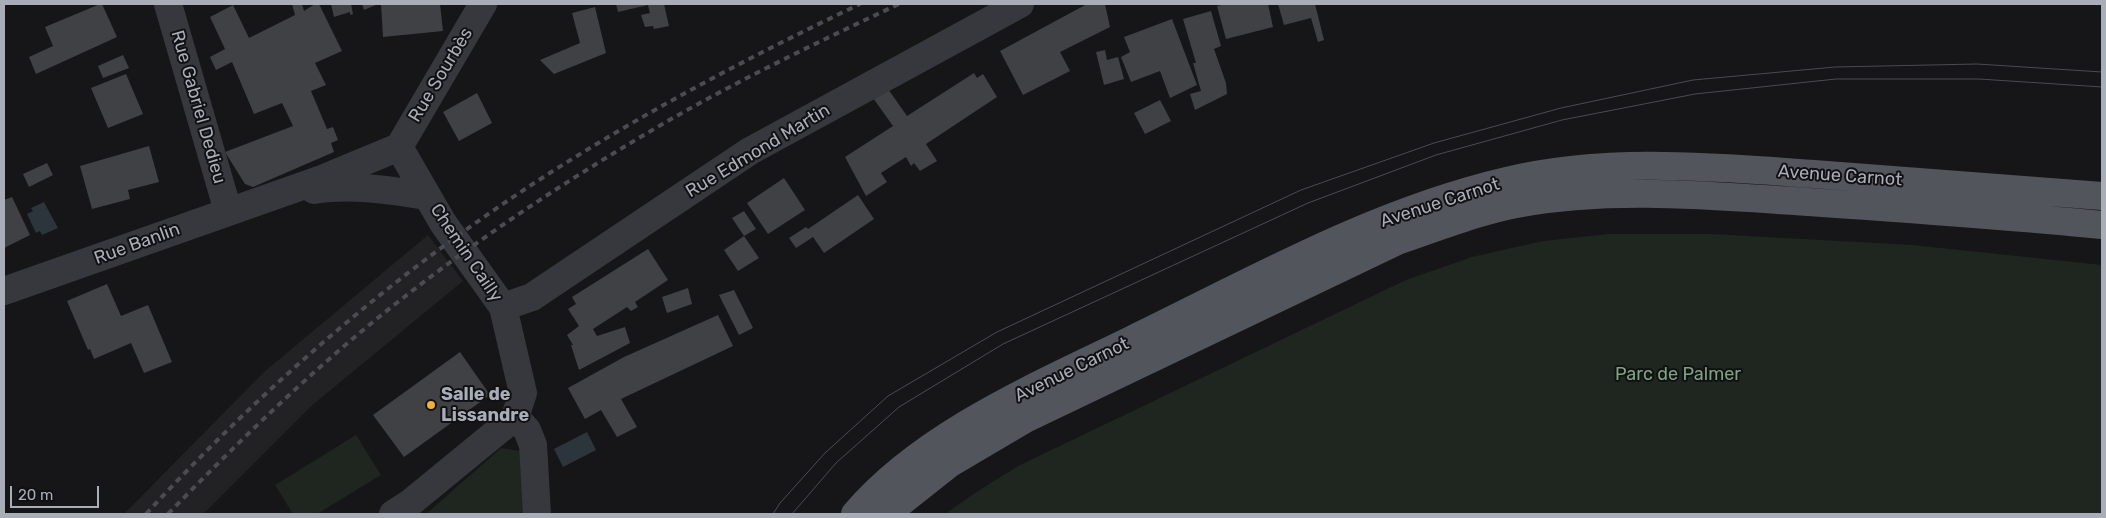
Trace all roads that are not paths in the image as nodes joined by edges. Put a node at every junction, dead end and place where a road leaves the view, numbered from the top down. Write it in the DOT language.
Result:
graph roads {
  1 [pos="168,4"];
  2 [pos="483,4"];
  3 [pos="1020,4"];
  4 [pos="398,147"];
  5 [pos="270,196"];
  6 [pos="427,196"];
  7 [pos="2102,196"];
  8 [pos="228,211"];
  9 [pos="2102,225"];
  10 [pos="4,291"];
  11 [pos="503,307"];
  12 [pos="515,417"];
  13 [pos="393,514"];
  14 [pos="537,514"];
  15 [pos="854,514"];
  16 [pos="886,514"];
  1 -- 8 [label="street, Rue Gabriel Dedieu"];
  2 -- 4 [label="street, Rue Sourbès"];
  3 -- 11 [label="street, Rue Edmond Martin"];
  4 -- 5 [label="street, Rue Banlin"];
  4 -- 6 [label="street, Chemin Cailly"];
  5 -- 6 [label="street, Rue Banlin"];
  5 -- 8 [label="street, Rue Banlin"];
  6 -- 11 [label="street, Chemin Cailly"];
  7 -- 15 [label="main road, Avenue Carnot"];
  8 -- 10 [label="street, Rue Banlin"];
  9 -- 16 [label="main road, Avenue Carnot"];
  11 -- 12 [label="street, Chemin Cailly"];
  12 -- 13 [label="street"];
  12 -- 14 [label="street"];
}
